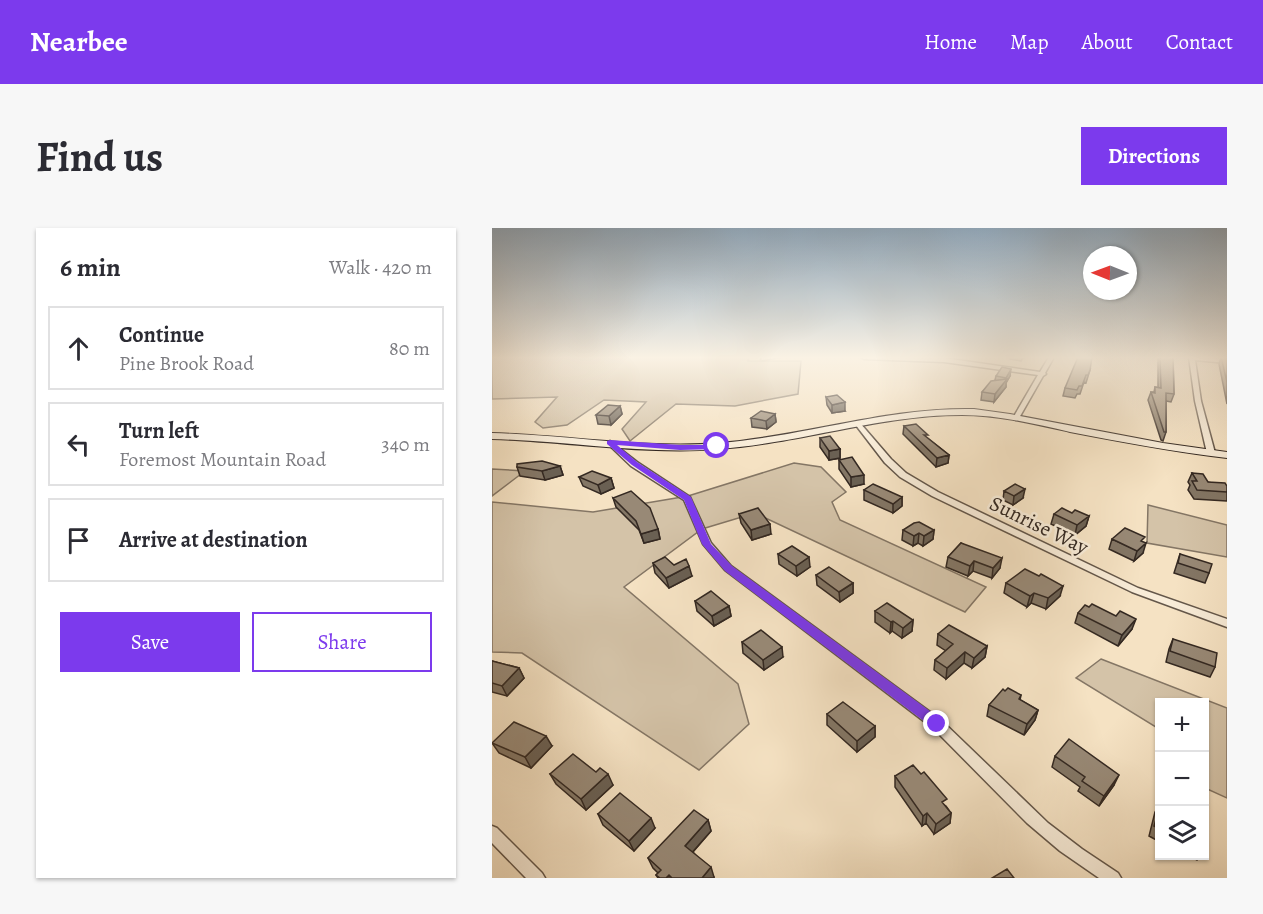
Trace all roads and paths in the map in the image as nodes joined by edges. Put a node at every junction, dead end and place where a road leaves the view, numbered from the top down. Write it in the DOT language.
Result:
graph roads {
  1 [pos="1035,387"];
  2 [pos="1196,387"];
  3 [pos="1016,418"];
  4 [pos="858,424"];
  5 [pos="492,436"];
  6 [pos="610,443"];
  7 [pos="1211,453"];
  8 [pos="1227,455"];
  9 [pos="1227,623"];
  10 [pos="492,834"];
  11 [pos="537,878"];
  12 [pos="1113,878"];
  1 -- 3 [label="street"];
  2 -- 7 [label="street"];
  3 -- 4 [label="street"];
  3 -- 7 [label="street"];
  4 -- 6 [label="street"];
  4 -- 9 [label="street, Sunrise Way"];
  5 -- 6 [label="street"];
  6 -- 12 [label="street"];
  7 -- 8 [label="street"];
  10 -- 11 [label="street"];
}
